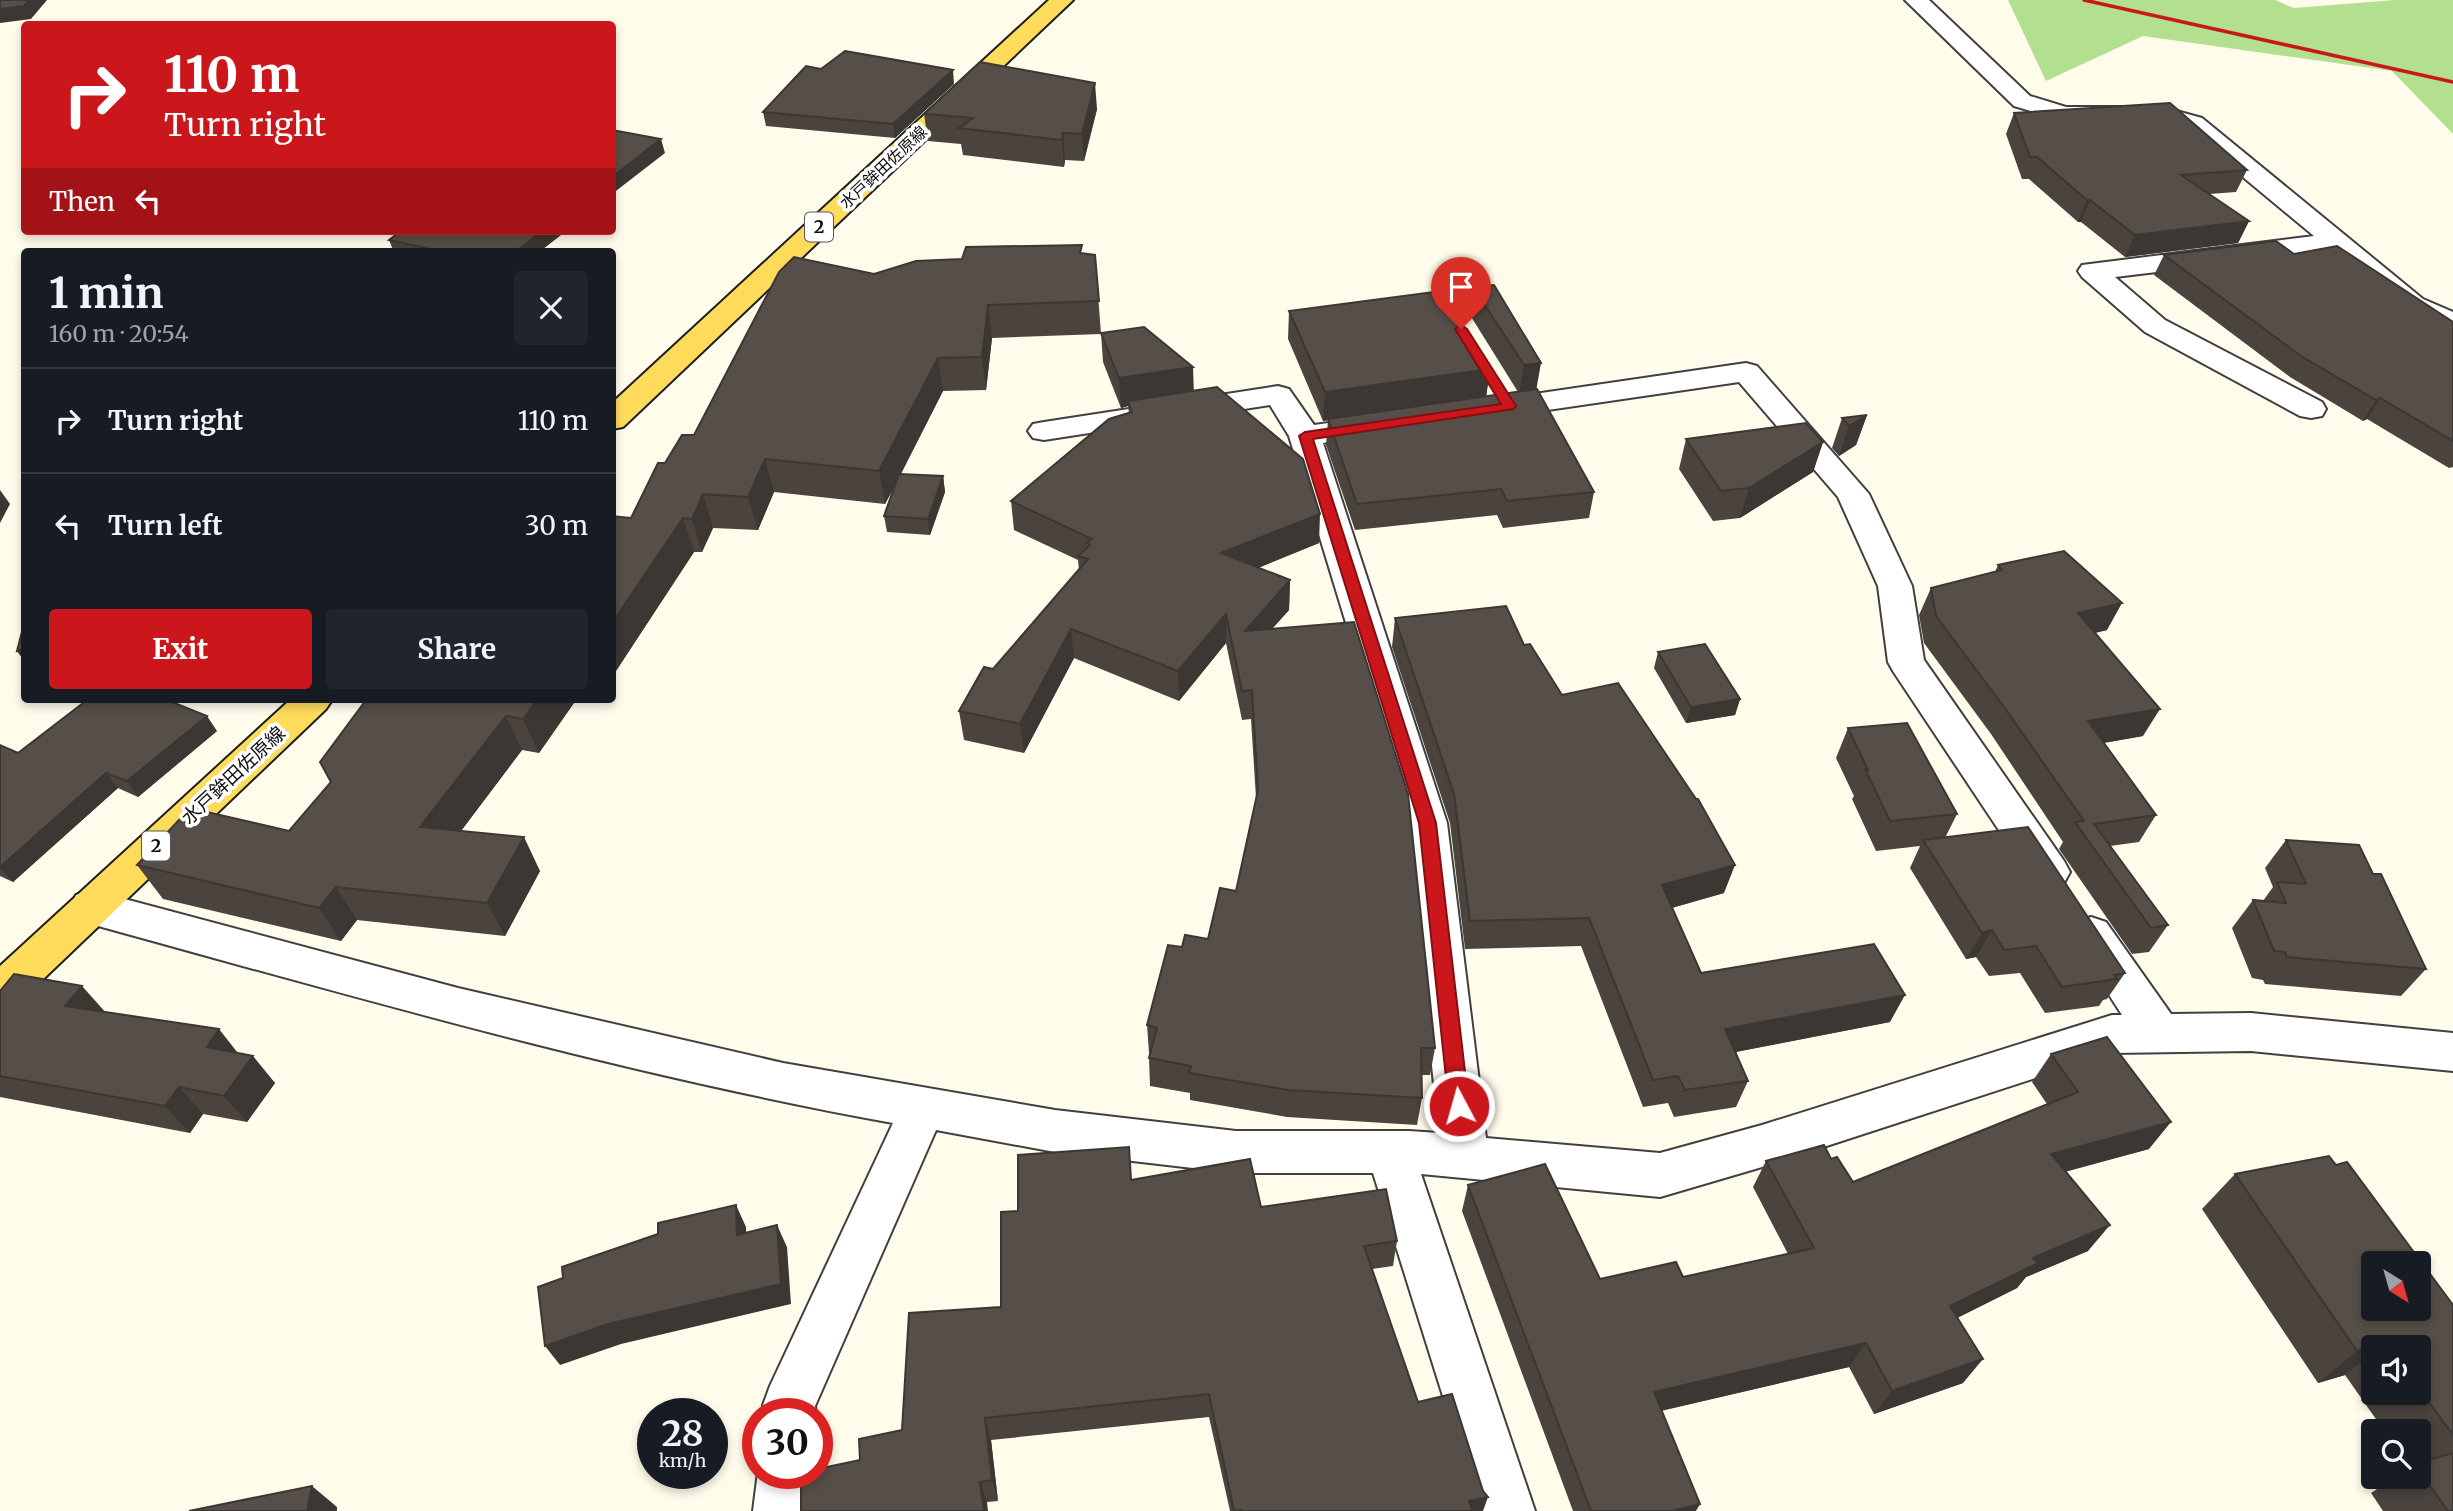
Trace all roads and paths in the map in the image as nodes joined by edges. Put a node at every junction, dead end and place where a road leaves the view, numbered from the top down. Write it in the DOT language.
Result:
graph roads {
  1 [pos="1062,0"];
  2 [pos="1916,0"];
  3 [pos="2336,242"];
  4 [pos="2453,322"];
  5 [pos="2311,409"];
  6 [pos="1455,414"];
  7 [pos="616,416"];
  8 [pos="1414,420"];
  9 [pos="1044,431"];
  10 [pos="1305,436"];
  11 [pos="310,703"];
  12 [pos="91,907"];
  13 [pos="0,993"];
  14 [pos="2159,1033"];
  15 [pos="2453,1052"];
  16 [pos="923,1107"];
  17 [pos="1390,1153"];
  18 [pos="1465,1157"];
  19 [pos="792,1398"];
  20 [pos="783,1489"];
  21 [pos="781,1511"];
  22 [pos="1507,1511"];
  1 -- 7 [label="main road, 水戸鉾田佐原線 / 2"];
  2 -- 3 [label="street"];
  3 -- 4 [label="street"];
  3 -- 5 [label="street"];
  6 -- 14 [label="street"];
  8 -- 10 [label="street"];
  9 -- 10 [label="street"];
  10 -- 18 [label="street"];
  11 -- 12 [label="main road, 水戸鉾田佐原線 / 2"];
  12 -- 13 [label="main road, 水戸鉾田佐原線 / 2"];
  12 -- 16 [label="street"];
  14 -- 15 [label="street"];
  14 -- 18 [label="street"];
  16 -- 17 [label="street"];
  16 -- 19 [label="street"];
  17 -- 18 [label="street"];
  17 -- 22 [label="street"];
  20 -- 21 [label="street"];
}
